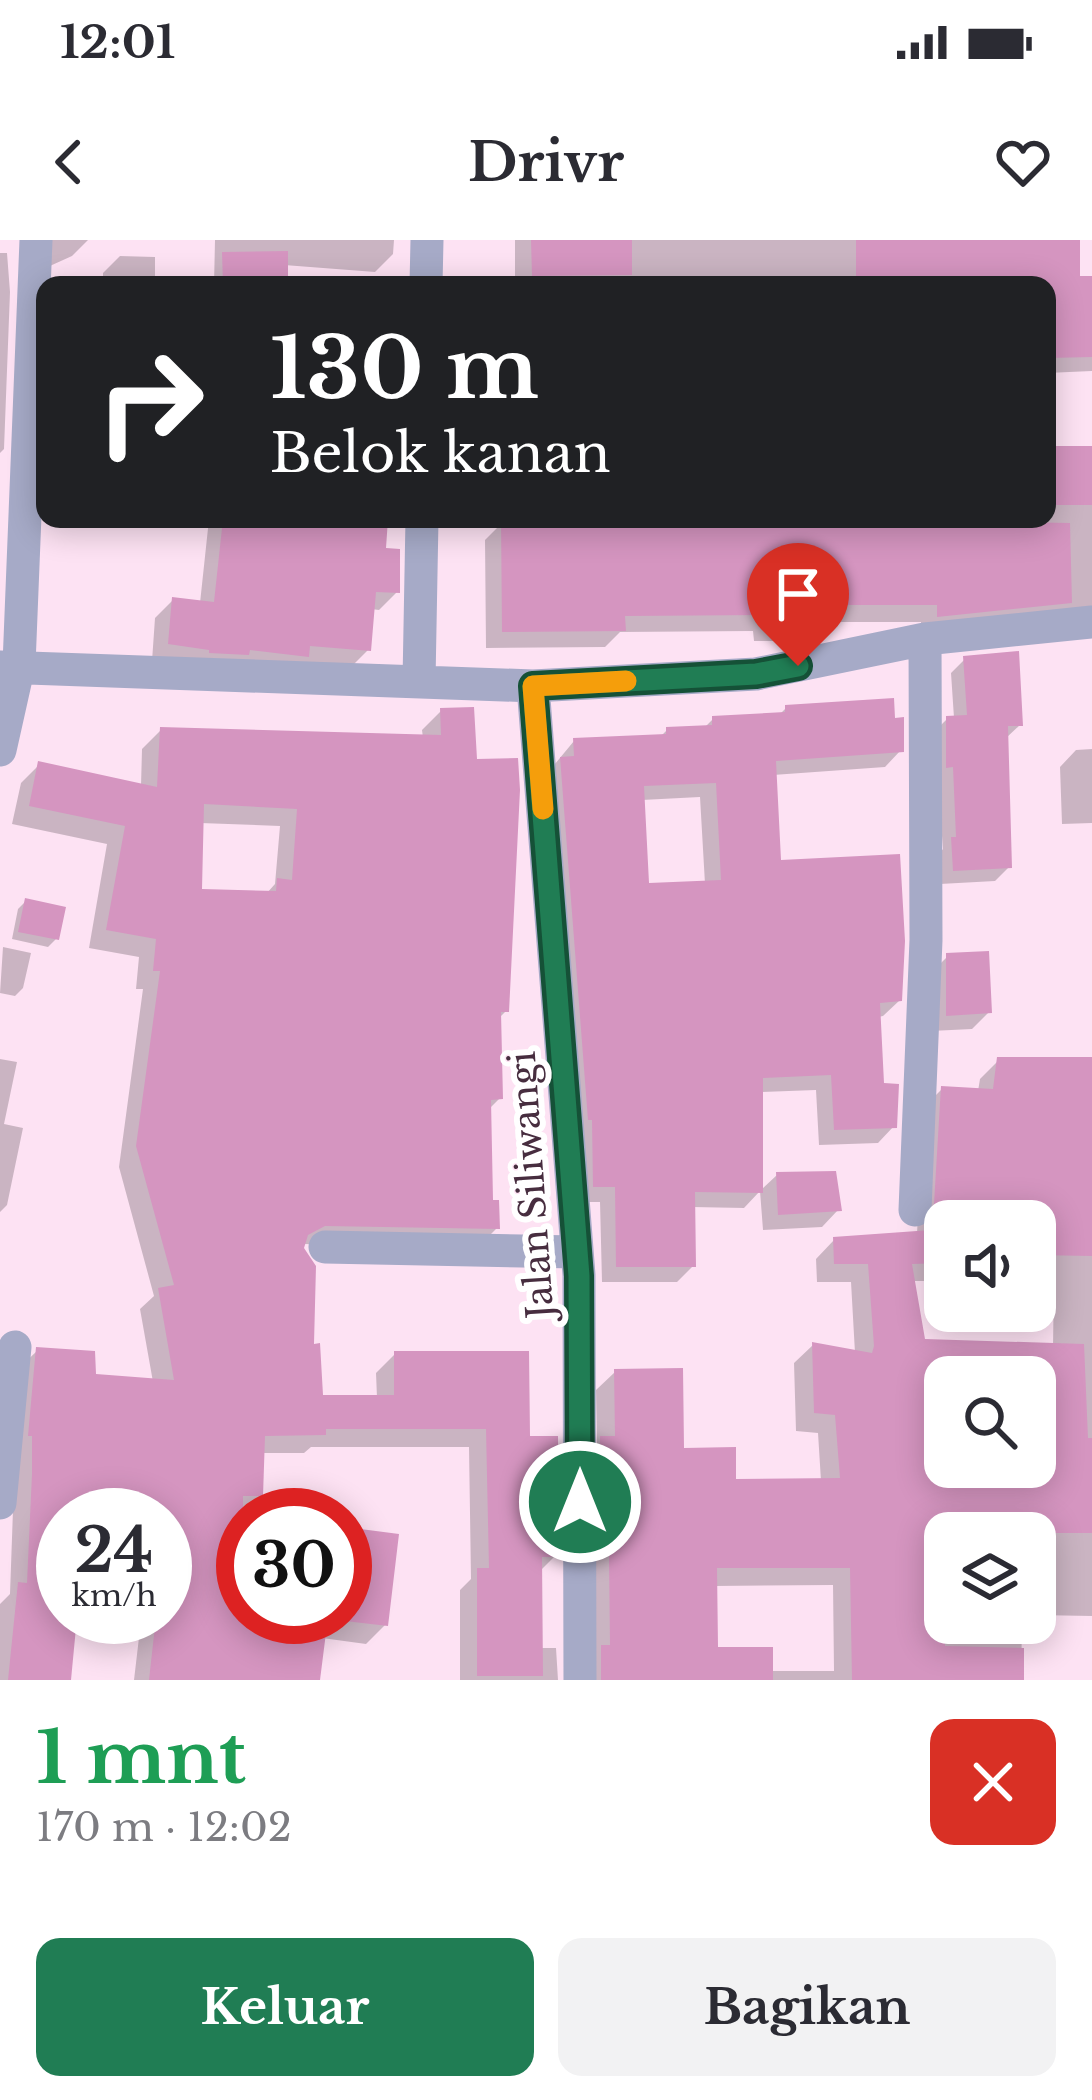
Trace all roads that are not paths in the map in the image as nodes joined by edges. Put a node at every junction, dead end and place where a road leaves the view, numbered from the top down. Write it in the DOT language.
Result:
graph roads {
  1 [pos="36,240"];
  2 [pos="427,240"];
  3 [pos="426,276"];
  4 [pos="422,528"];
  5 [pos="1092,622"];
  6 [pos="925,639"];
  7 [pos="9,666"];
  8 [pos="419,681"];
  9 [pos="533,686"];
  10 [pos="0,750"];
  11 [pos="916,1210"];
  12 [pos="325,1246"];
  13 [pos="577,1252"];
  14 [pos="14,1347"];
  15 [pos="0,1503"];
  16 [pos="580,1680"];
  1 -- 7 [label="street"];
  2 -- 3 [label="street"];
  4 -- 8 [label="street"];
  5 -- 6 [label="street"];
  6 -- 9 [label="street"];
  6 -- 11 [label="street"];
  7 -- 8 [label="street"];
  7 -- 10 [label="street"];
  8 -- 9 [label="street"];
  9 -- 13 [label="street, Jalan Siliwangi"];
  12 -- 13 [label="street"];
  13 -- 16 [label="street, Jalan Siliwangi"];
  14 -- 15 [label="street"];
}
